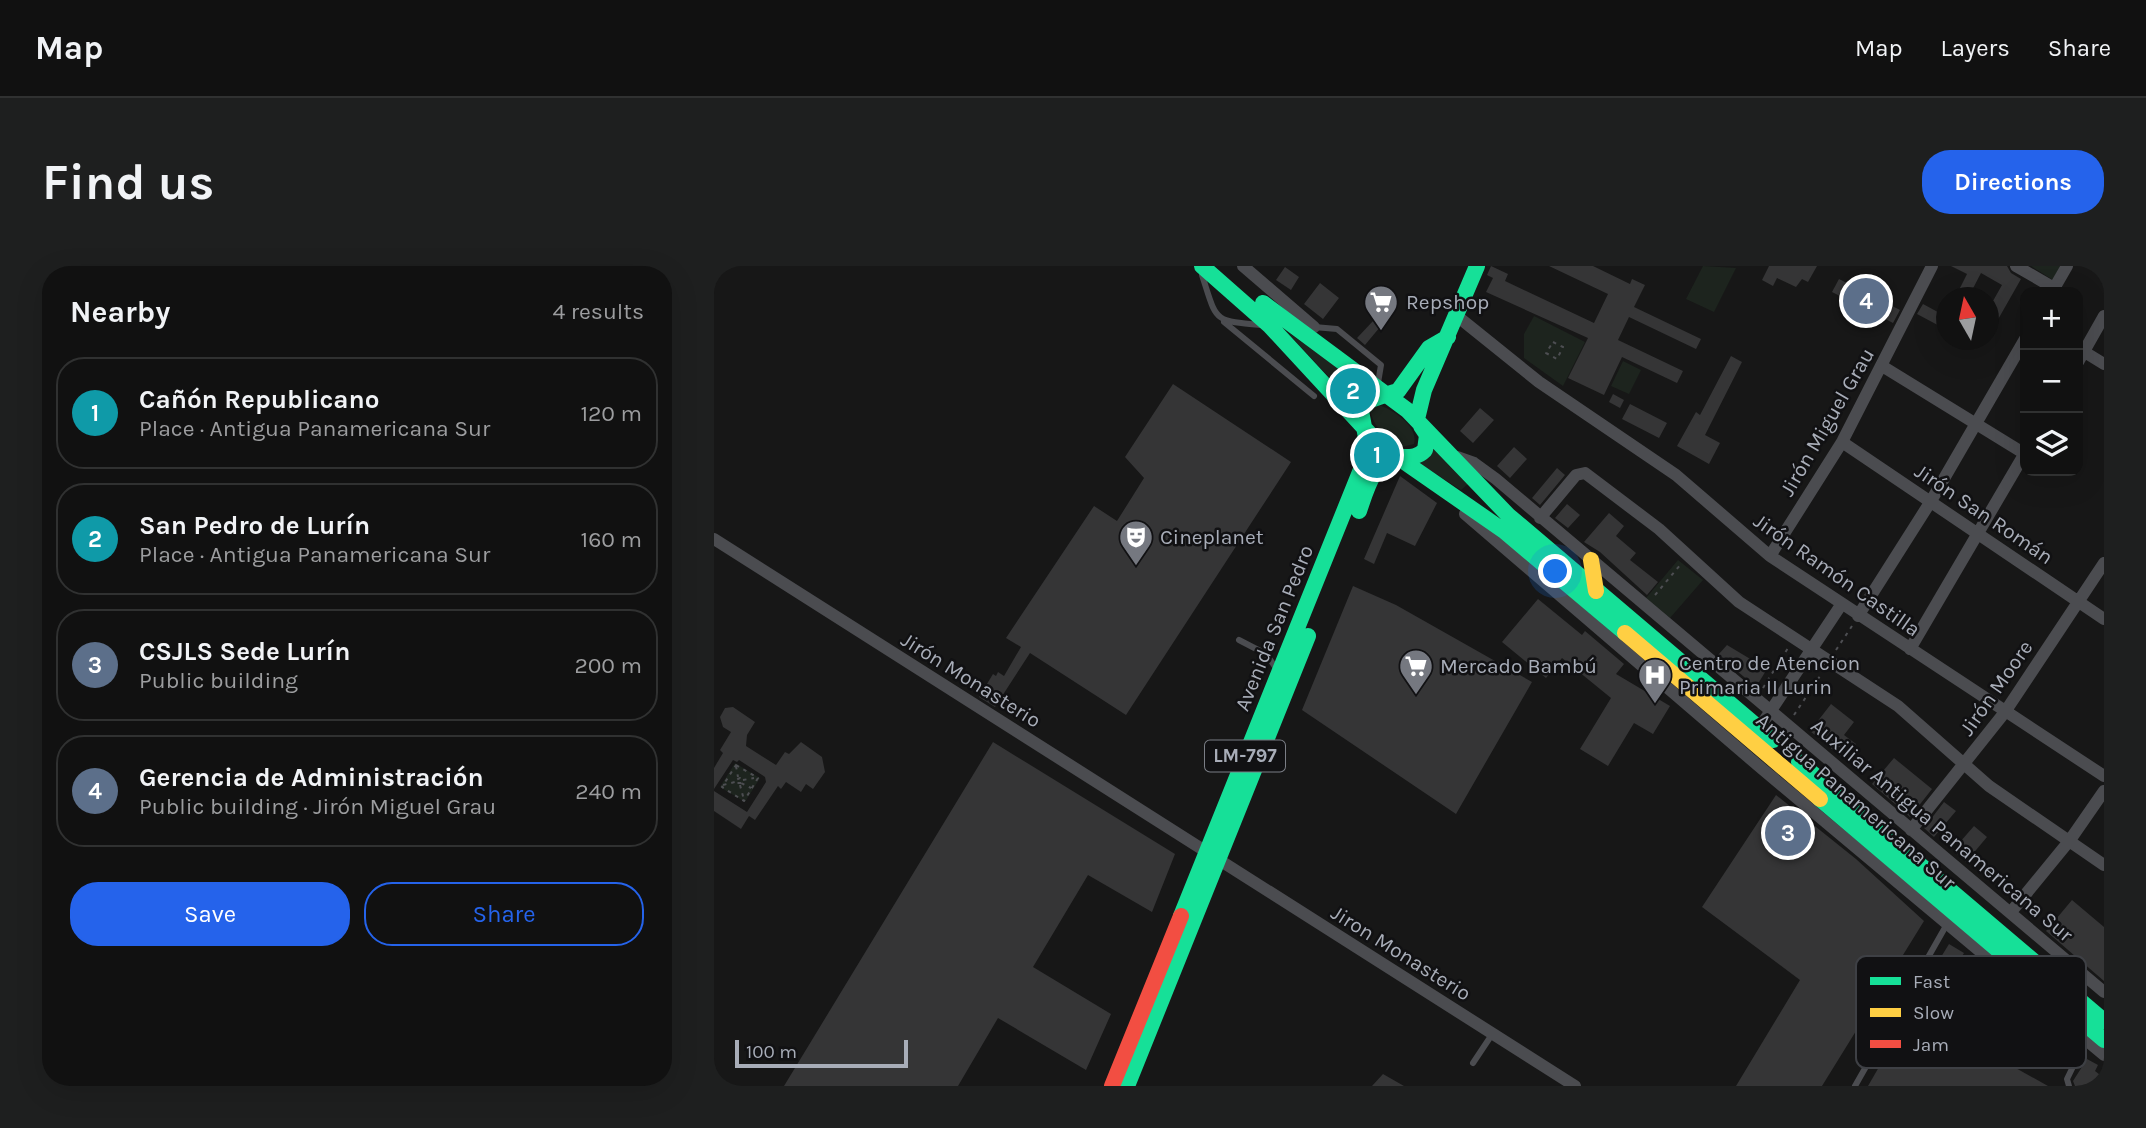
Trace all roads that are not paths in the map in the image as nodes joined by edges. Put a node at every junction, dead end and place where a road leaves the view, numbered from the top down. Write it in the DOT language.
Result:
graph roads {
  1 [pos="1200,266"];
  2 [pos="1220,266"];
  3 [pos="1243,266"];
  4 [pos="1477,266"];
  5 [pos="1932,266"];
  6 [pos="2016,266"];
  7 [pos="2067,266"];
  8 [pos="2098,266"];
  9 [pos="2104,269"];
  10 [pos="2048,287"];
  11 [pos="2055,287"];
  12 [pos="1457,316"];
  13 [pos="2104,316"];
  14 [pos="1224,322"];
  15 [pos="1288,324"];
  16 [pos="1270,326"];
  17 [pos="1314,327"];
  18 [pos="1448,337"];
  19 [pos="2020,348"];
  20 [pos="2083,350"];
  21 [pos="2083,355"];
  22 [pos="2104,364"];
  23 [pos="1882,366"];
  24 [pos="1381,391"];
  25 [pos="1314,396"];
  26 [pos="1417,419"];
  27 [pos="1363,424"];
  28 [pos="1976,424"];
  29 [pos="1842,442"];
  30 [pos="2020,451"];
  31 [pos="1450,454"];
  32 [pos="1398,457"];
  33 [pos="2020,463"];
  34 [pos="1417,468"];
  35 [pos="1931,501"];
  36 [pos="1540,518"];
  37 [pos="1980,533"];
  38 [pos="714,539"];
  39 [pos="1770,556"];
  40 [pos="1591,560"];
  41 [pos="2104,562"];
  42 [pos="1596,590"];
  43 [pos="2079,602"];
  44 [pos="1840,604"];
  45 [pos="1858,616"];
  46 [pos="2104,619"];
  47 [pos="1239,640"];
  48 [pos="1292,642"];
  49 [pos="1811,649"];
  50 [pos="1910,649"];
  51 [pos="1266,654"];
  52 [pos="1278,673"];
  53 [pos="1770,711"];
  54 [pos="2005,712"];
  55 [pos="1787,725"];
  56 [pos="1755,734"];
  57 [pos="1965,765"];
  58 [pos="2104,776"];
  59 [pos="2104,791"];
  60 [pos="1911,830"];
  61 [pos="2070,840"];
  62 [pos="1213,858"];
  63 [pos="2104,865"];
  64 [pos="1955,912"];
  65 [pos="2011,912"];
  66 [pos="1930,956"];
  67 [pos="1996,956"];
  68 [pos="2006,956"];
  69 [pos="2015,956"];
  70 [pos="2062,956"];
  71 [pos="2086,977"];
  72 [pos="2104,992"];
  73 [pos="2086,1008"];
  74 [pos="2104,1021"];
  75 [pos="2086,1025"];
  76 [pos="1493,1033"];
  77 [pos="2086,1040"];
  78 [pos="2104,1040"];
  79 [pos="2104,1055"];
  80 [pos="1472,1063"];
  81 [pos="1865,1068"];
  82 [pos="2072,1068"];
  83 [pos="1112,1086"];
  84 [pos="1128,1086"];
  85 [pos="1575,1086"];
  86 [pos="1855,1086"];
  87 [pos="2069,1086"];
  1 -- 14 [label="lane"];
  1 -- 16 [label="main road, Antigua Panamericana Sur"];
  2 -- 15 [label="main road, Antigua Panamericana Sur"];
  3 -- 17 [label="street"];
  4 -- 12 [label="main road, Avenida San Pedro"];
  5 -- 23 [label="street, Jirón Miguel Grau"];
  6 -- 10 [label="street"];
  7 -- 11 [label="street"];
  8 -- 9 [label="street"];
  12 -- 18 [label="main road, Avenida San Pedro"];
  12 -- 39 [label="street, Jirón Ramón Castilla"];
  13 -- 20 [label="street"];
  14 -- 16 [label="lane"];
  14 -- 25 [label="lane"];
  15 -- 17 [label="lane"];
  15 -- 24 [label="main road, Antigua Panamericana Sur"];
  16 -- 27 [label="main road, Antigua Panamericana Sur"];
  17 -- 24 [label="lane"];
  18 -- 24 [label="main road, Avenida San Pedro"];
  18 -- 26 [label="main road, Avenida San Pedro"];
  19 -- 28 [label="street"];
  21 -- 22 [label="street"];
  23 -- 28 [label="street"];
  23 -- 29 [label="street, Jirón Miguel Grau"];
  24 -- 26 [label="main road, Antigua Panamericana Sur"];
  24 -- 27 [label="main road, Avenida San Pedro"];
  26 -- 31 [label="main road, Antigua Panamericana Sur"];
  26 -- 32 [label="main road, Avenida San Pedro / LM-797"];
  27 -- 32 [label="main road, Antigua Panamericana Sur"];
  27 -- 48 [label="main road, Avenida San Pedro / LM-797"];
  28 -- 30 [label="street"];
  28 -- 35 [label="street"];
  29 -- 35 [label="street, Jirón San Román"];
  29 -- 39 [label="street, Jirón Miguel Grau"];
  31 -- 36 [label="street"];
  31 -- 42 [label="main road, Antigua Panamericana Sur"];
  32 -- 34 [label="main road, Antigua Panamericana Sur"];
  32 -- 62 [label="main road, Avenida San Pedro / LM-797"];
  33 -- 37 [label="street"];
  34 -- 56 [label="main road, Antigua Panamericana Sur"];
  34 -- 64 [label="street"];
  35 -- 37 [label="street, Jirón San Román"];
  35 -- 45 [label="street"];
  36 -- 40 [label="street"];
  36 -- 49 [label="street"];
  37 -- 43 [label="street, Jirón San Román"];
  37 -- 50 [label="street"];
  38 -- 62 [label="street, Jirón Monasterio"];
  39 -- 44 [label="street, Jirón Ramón Castilla"];
  40 -- 42 [label="main road"];
  40 -- 53 [label="street"];
  41 -- 43 [label="street, Jirón Moore"];
  42 -- 56 [label="main road, Antigua Panamericana Sur"];
  43 -- 46 [label="street, Jirón San Román"];
  43 -- 54 [label="street, Jirón Moore"];
  44 -- 45 [label="street, Jirón Ramón Castilla"];
  44 -- 49 [label="street"];
  45 -- 50 [label="street, Jirón Ramón Castilla"];
  47 -- 51 [label="lane"];
  48 -- 51 [label="lane"];
  48 -- 52 [label="main road, Avenida San Pedro / LM-797"];
  49 -- 53 [label="street"];
  49 -- 57 [label="street"];
  50 -- 54 [label="street, Jirón Ramón Castilla"];
  51 -- 52 [label="lane"];
  52 -- 62 [label="main road, Avenida San Pedro / LM-797"];
  53 -- 55 [label="street, Antigua Panamericana Sur"];
  53 -- 56 [label="street"];
  54 -- 57 [label="street, Jirón Moore"];
  54 -- 58 [label="street, Jirón Ramón Castilla"];
  55 -- 60 [label="street, Auxiliar Antigua Panamericana Sur"];
  56 -- 64 [label="main road, Antigua Panamericana Sur"];
  57 -- 60 [label="street, Jirón Moore"];
  57 -- 61 [label="street"];
  59 -- 61 [label="street"];
  60 -- 65 [label="street, Auxiliar Antigua Panamericana Sur"];
  61 -- 63 [label="street"];
  61 -- 65 [label="street"];
  62 -- 76 [label="street, Jiron Monasterio"];
  62 -- 83 [label="main road, Avenida San Pedro / LM-797"];
  62 -- 84 [label="main road, Avenida San Pedro / LM-797"];
  64 -- 66 [label="lane"];
  64 -- 67 [label="street"];
  64 -- 68 [label="main road, Antigua Panamericana Sur"];
  64 -- 69 [label="main road, Antigua Panamericana Sur"];
  65 -- 70 [label="street, Auxiliar Antigua Panamericana Sur"];
  71 -- 72 [label="street, Auxiliar Antigua Panamericana Sur"];
  73 -- 74 [label="main road, Antigua Panamericana Sur"];
  75 -- 78 [label="main road, Antigua Panamericana Sur"];
  76 -- 80 [label="lane"];
  76 -- 85 [label="street, Jiron Monasterio"];
  77 -- 79 [label="street"];
  81 -- 86 [label="lane"];
  82 -- 87 [label="lane"];
}
